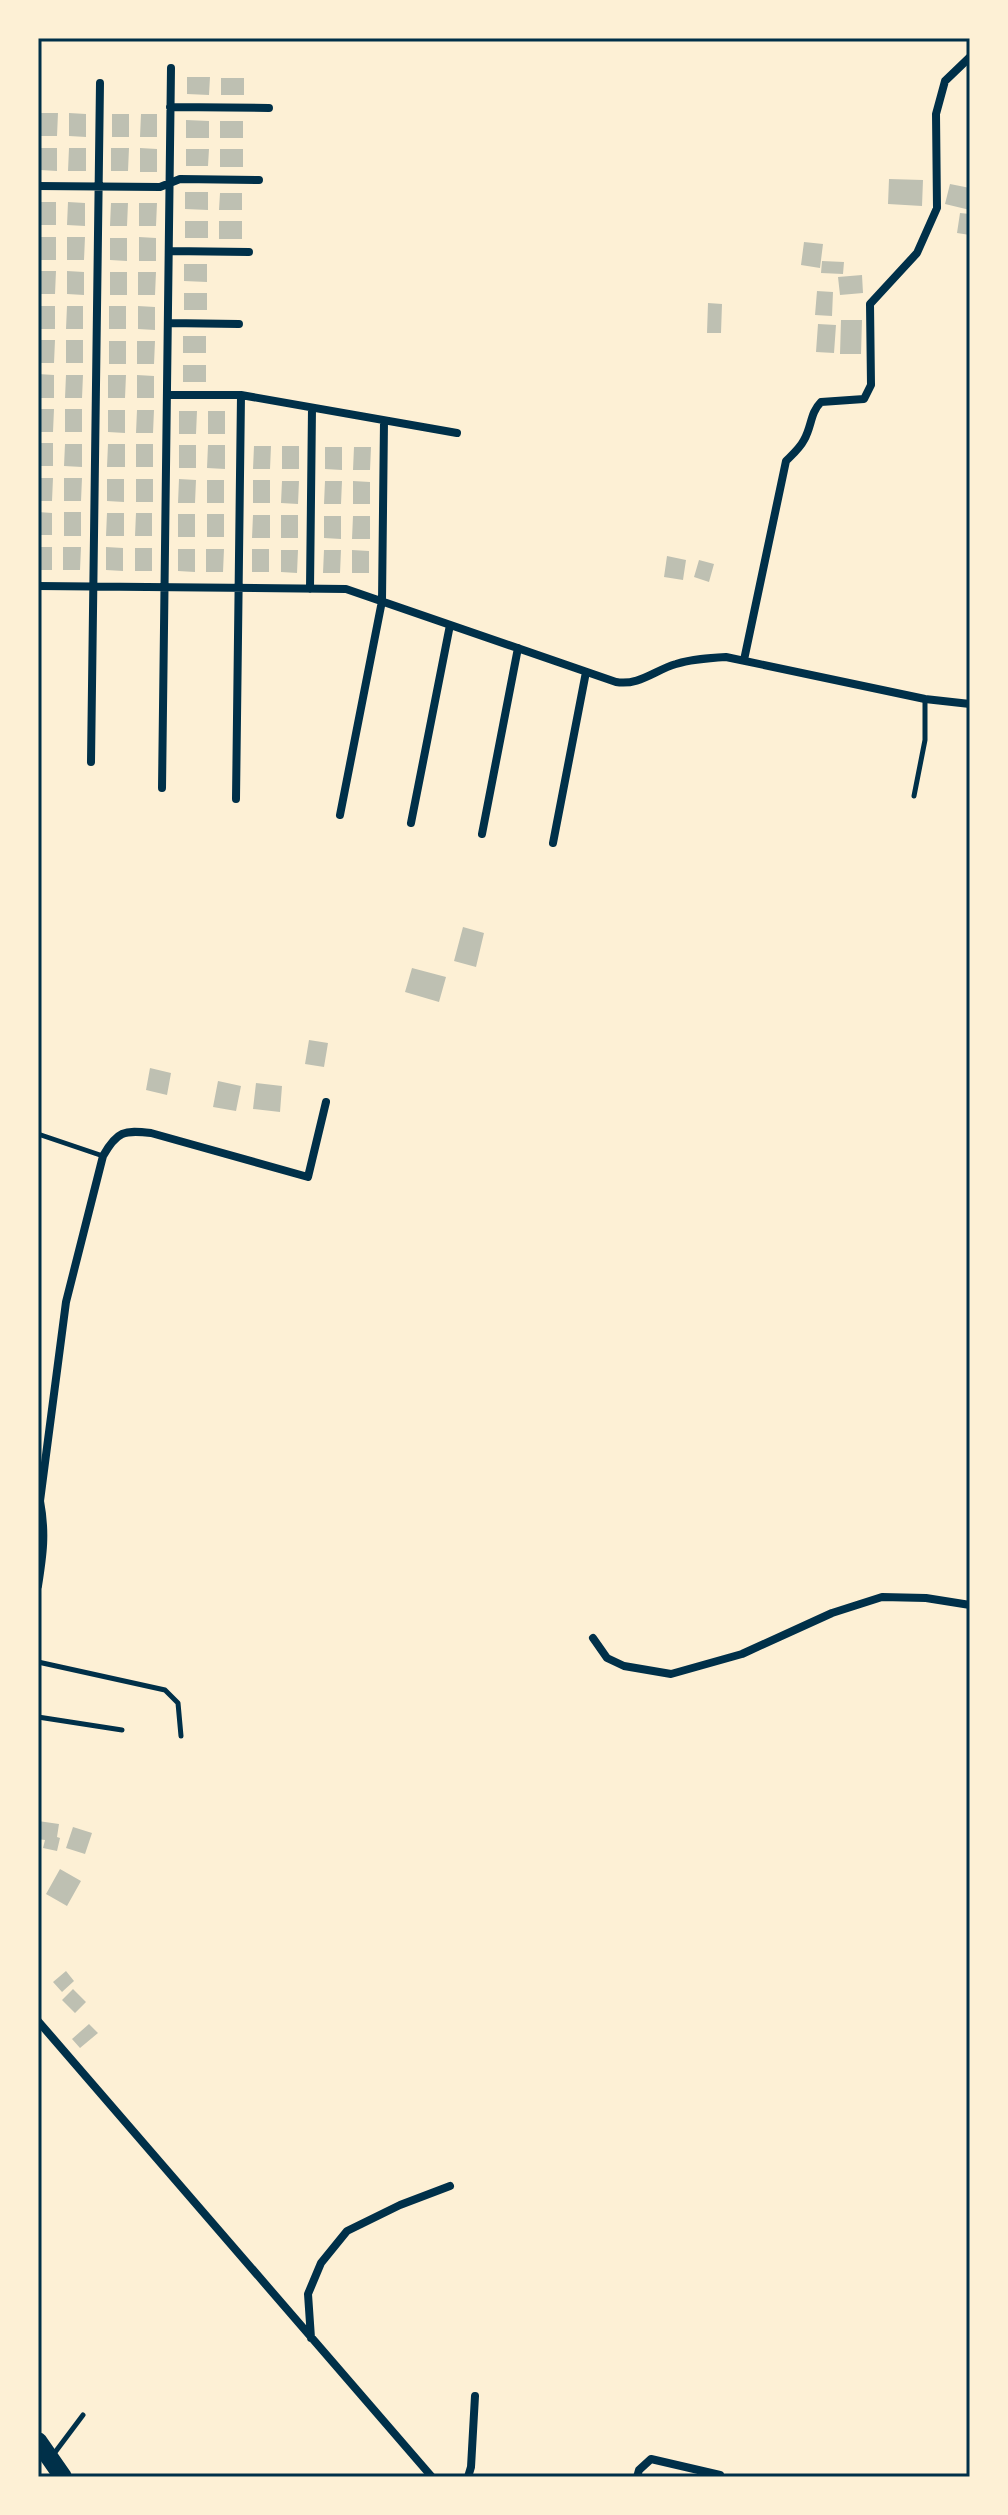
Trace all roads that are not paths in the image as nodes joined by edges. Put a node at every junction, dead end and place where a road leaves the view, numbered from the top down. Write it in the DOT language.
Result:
graph roads {
  1 [pos="970,57"];
  2 [pos="171,68"];
  3 [pos="100,83"];
  4 [pos="170,107"];
  5 [pos="269,108"];
  6 [pos="259,180"];
  7 [pos="170,183"];
  8 [pos="38,186"];
  9 [pos="98,187"];
  10 [pos="169,251"];
  11 [pos="249,252"];
  12 [pos="168,323"];
  13 [pos="239,324"];
  14 [pos="167,395"];
  15 [pos="241,395"];
  16 [pos="312,408"];
  17 [pos="384,421"];
  18 [pos="457,433"];
  19 [pos="38,586"];
  20 [pos="93,586"];
  21 [pos="164,587"];
  22 [pos="239,588"];
  23 [pos="310,589"];
  24 [pos="382,601"];
  25 [pos="450,625"];
  26 [pos="518,648"];
  27 [pos="744,660"];
  28 [pos="586,672"];
  29 [pos="925,699"];
  30 [pos="970,704"];
  31 [pos="91,762"];
  32 [pos="162,788"];
  33 [pos="914,796"];
  34 [pos="236,799"];
  35 [pos="340,815"];
  36 [pos="411,823"];
  37 [pos="482,834"];
  38 [pos="553,843"];
  39 [pos="326,1102"];
  40 [pos="38,1134"];
  41 [pos="103,1156"];
  42 [pos="38,1586"];
  43 [pos="970,1605"];
  44 [pos="593,1638"];
  45 [pos="38,1662"];
  46 [pos="38,1717"];
  47 [pos="122,1730"];
  48 [pos="181,1736"];
  49 [pos="38,2021"];
  50 [pos="450,2186"];
  51 [pos="311,2339"];
  52 [pos="475,2396"];
  53 [pos="83,2415"];
  54 [pos="38,2441"];
  55 [pos="50,2459"];
  56 [pos="720,2475"];
  57 [pos="63,2477"];
  58 [pos="432,2477"];
  59 [pos="468,2477"];
  60 [pos="637,2477"];
  1 -- 27 [label="street"];
  2 -- 4 [label="street"];
  3 -- 9 [label="street"];
  4 -- 5 [label="street"];
  4 -- 7 [label="street"];
  6 -- 7 [label="street"];
  7 -- 9 [label="street"];
  7 -- 10 [label="street"];
  8 -- 9 [label="street"];
  9 -- 20 [label="street"];
  10 -- 11 [label="street"];
  10 -- 12 [label="street"];
  12 -- 13 [label="street"];
  12 -- 14 [label="street"];
  14 -- 15 [label="street"];
  14 -- 21 [label="street"];
  15 -- 16 [label="street"];
  15 -- 22 [label="street"];
  16 -- 17 [label="street"];
  16 -- 23 [label="street"];
  17 -- 18 [label="street"];
  17 -- 24 [label="street"];
  19 -- 20 [label="street"];
  20 -- 21 [label="street"];
  20 -- 31 [label="street"];
  21 -- 22 [label="street"];
  21 -- 32 [label="street"];
  22 -- 23 [label="street"];
  22 -- 34 [label="street"];
  23 -- 24 [label="street"];
  24 -- 25 [label="street"];
  24 -- 35 [label="street"];
  25 -- 26 [label="street"];
  25 -- 36 [label="street"];
  26 -- 28 [label="street"];
  26 -- 37 [label="street"];
  27 -- 28 [label="street"];
  27 -- 29 [label="street"];
  28 -- 38 [label="street"];
  29 -- 30 [label="street"];
  29 -- 33 [label="lane"];
  39 -- 41 [label="street"];
  40 -- 41 [label="lane"];
  41 -- 42 [label="street"];
  43 -- 44 [label="street"];
  45 -- 48 [label="lane"];
  46 -- 47 [label="lane"];
  49 -- 51 [label="street"];
  50 -- 51 [label="street"];
  51 -- 58 [label="street"];
  52 -- 59 [label="street"];
  53 -- 55 [label="lane"];
  54 -- 55 [label="highway"];
  55 -- 57 [label="highway"];
  56 -- 60 [label="street"];
}
